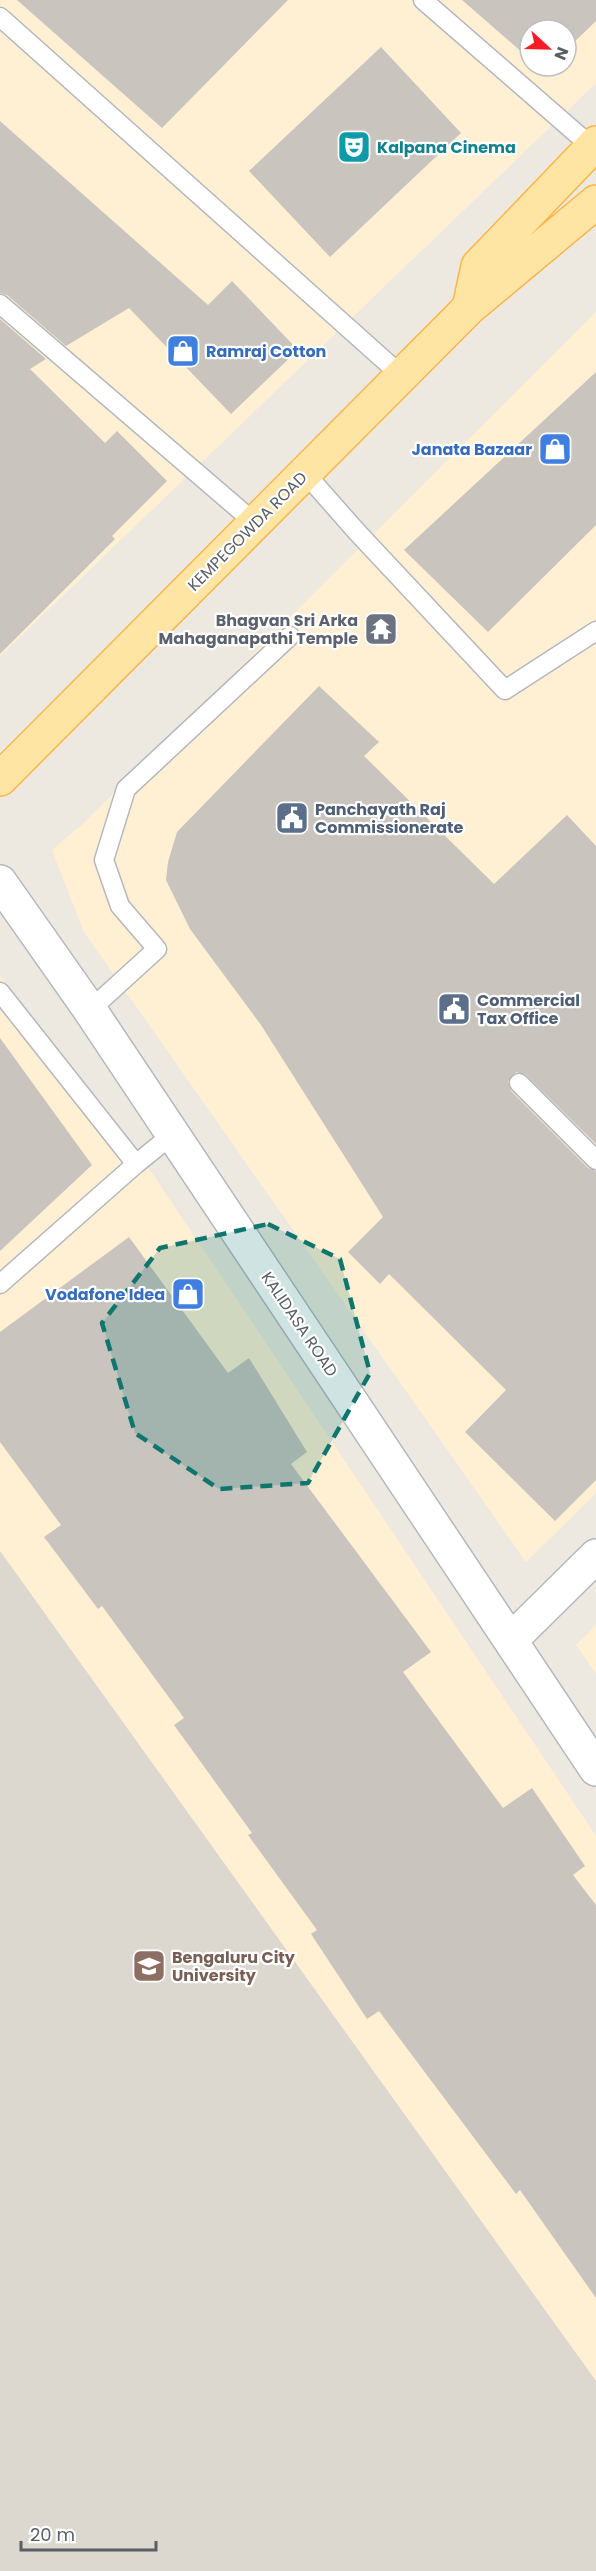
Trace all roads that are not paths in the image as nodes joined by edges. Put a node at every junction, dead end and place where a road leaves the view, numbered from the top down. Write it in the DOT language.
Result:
graph roads {
  1 [pos="423,0"];
  2 [pos="0,17"];
  3 [pos="594,145"];
  4 [pos="596,202"];
  5 [pos="0,304"];
  6 [pos="469,308"];
  7 [pos="402,376"];
  8 [pos="305,473"];
  9 [pos="255,523"];
  10 [pos="596,631"];
  11 [pos="290,636"];
  12 [pos="0,779"];
  13 [pos="0,882"];
  14 [pos="0,992"];
  15 [pos="90,1010"];
  16 [pos="519,1083"];
  17 [pos="173,1134"];
  18 [pos="596,1160"];
  19 [pos="136,1164"];
  20 [pos="0,1284"];
  21 [pos="596,1556"];
  22 [pos="511,1640"];
  23 [pos="596,1769"];
  1 -- 3 [label="lane"];
  2 -- 7 [label="lane"];
  3 -- 6 [label="main road"];
  4 -- 6 [label="main road, KEMPEGOWDA ROAD"];
  5 -- 9 [label="lane"];
  6 -- 7 [label="main road, KEMPEGOWDA ROAD"];
  7 -- 8 [label="main road, KEMPEGOWDA ROAD"];
  8 -- 9 [label="main road, KEMPEGOWDA ROAD"];
  8 -- 10 [label="lane"];
  9 -- 12 [label="main road, KEMPEGOWDA ROAD"];
  11 -- 15 [label="lane"];
  13 -- 15 [label="street, KALIDASA ROAD"];
  14 -- 19 [label="lane"];
  15 -- 17 [label="street, KALIDASA ROAD"];
  16 -- 18 [label="lane"];
  17 -- 19 [label="lane"];
  17 -- 22 [label="street, KALIDASA ROAD"];
  19 -- 20 [label="lane"];
  21 -- 22 [label="street"];
  22 -- 23 [label="street, KALIDASA ROAD"];
}
